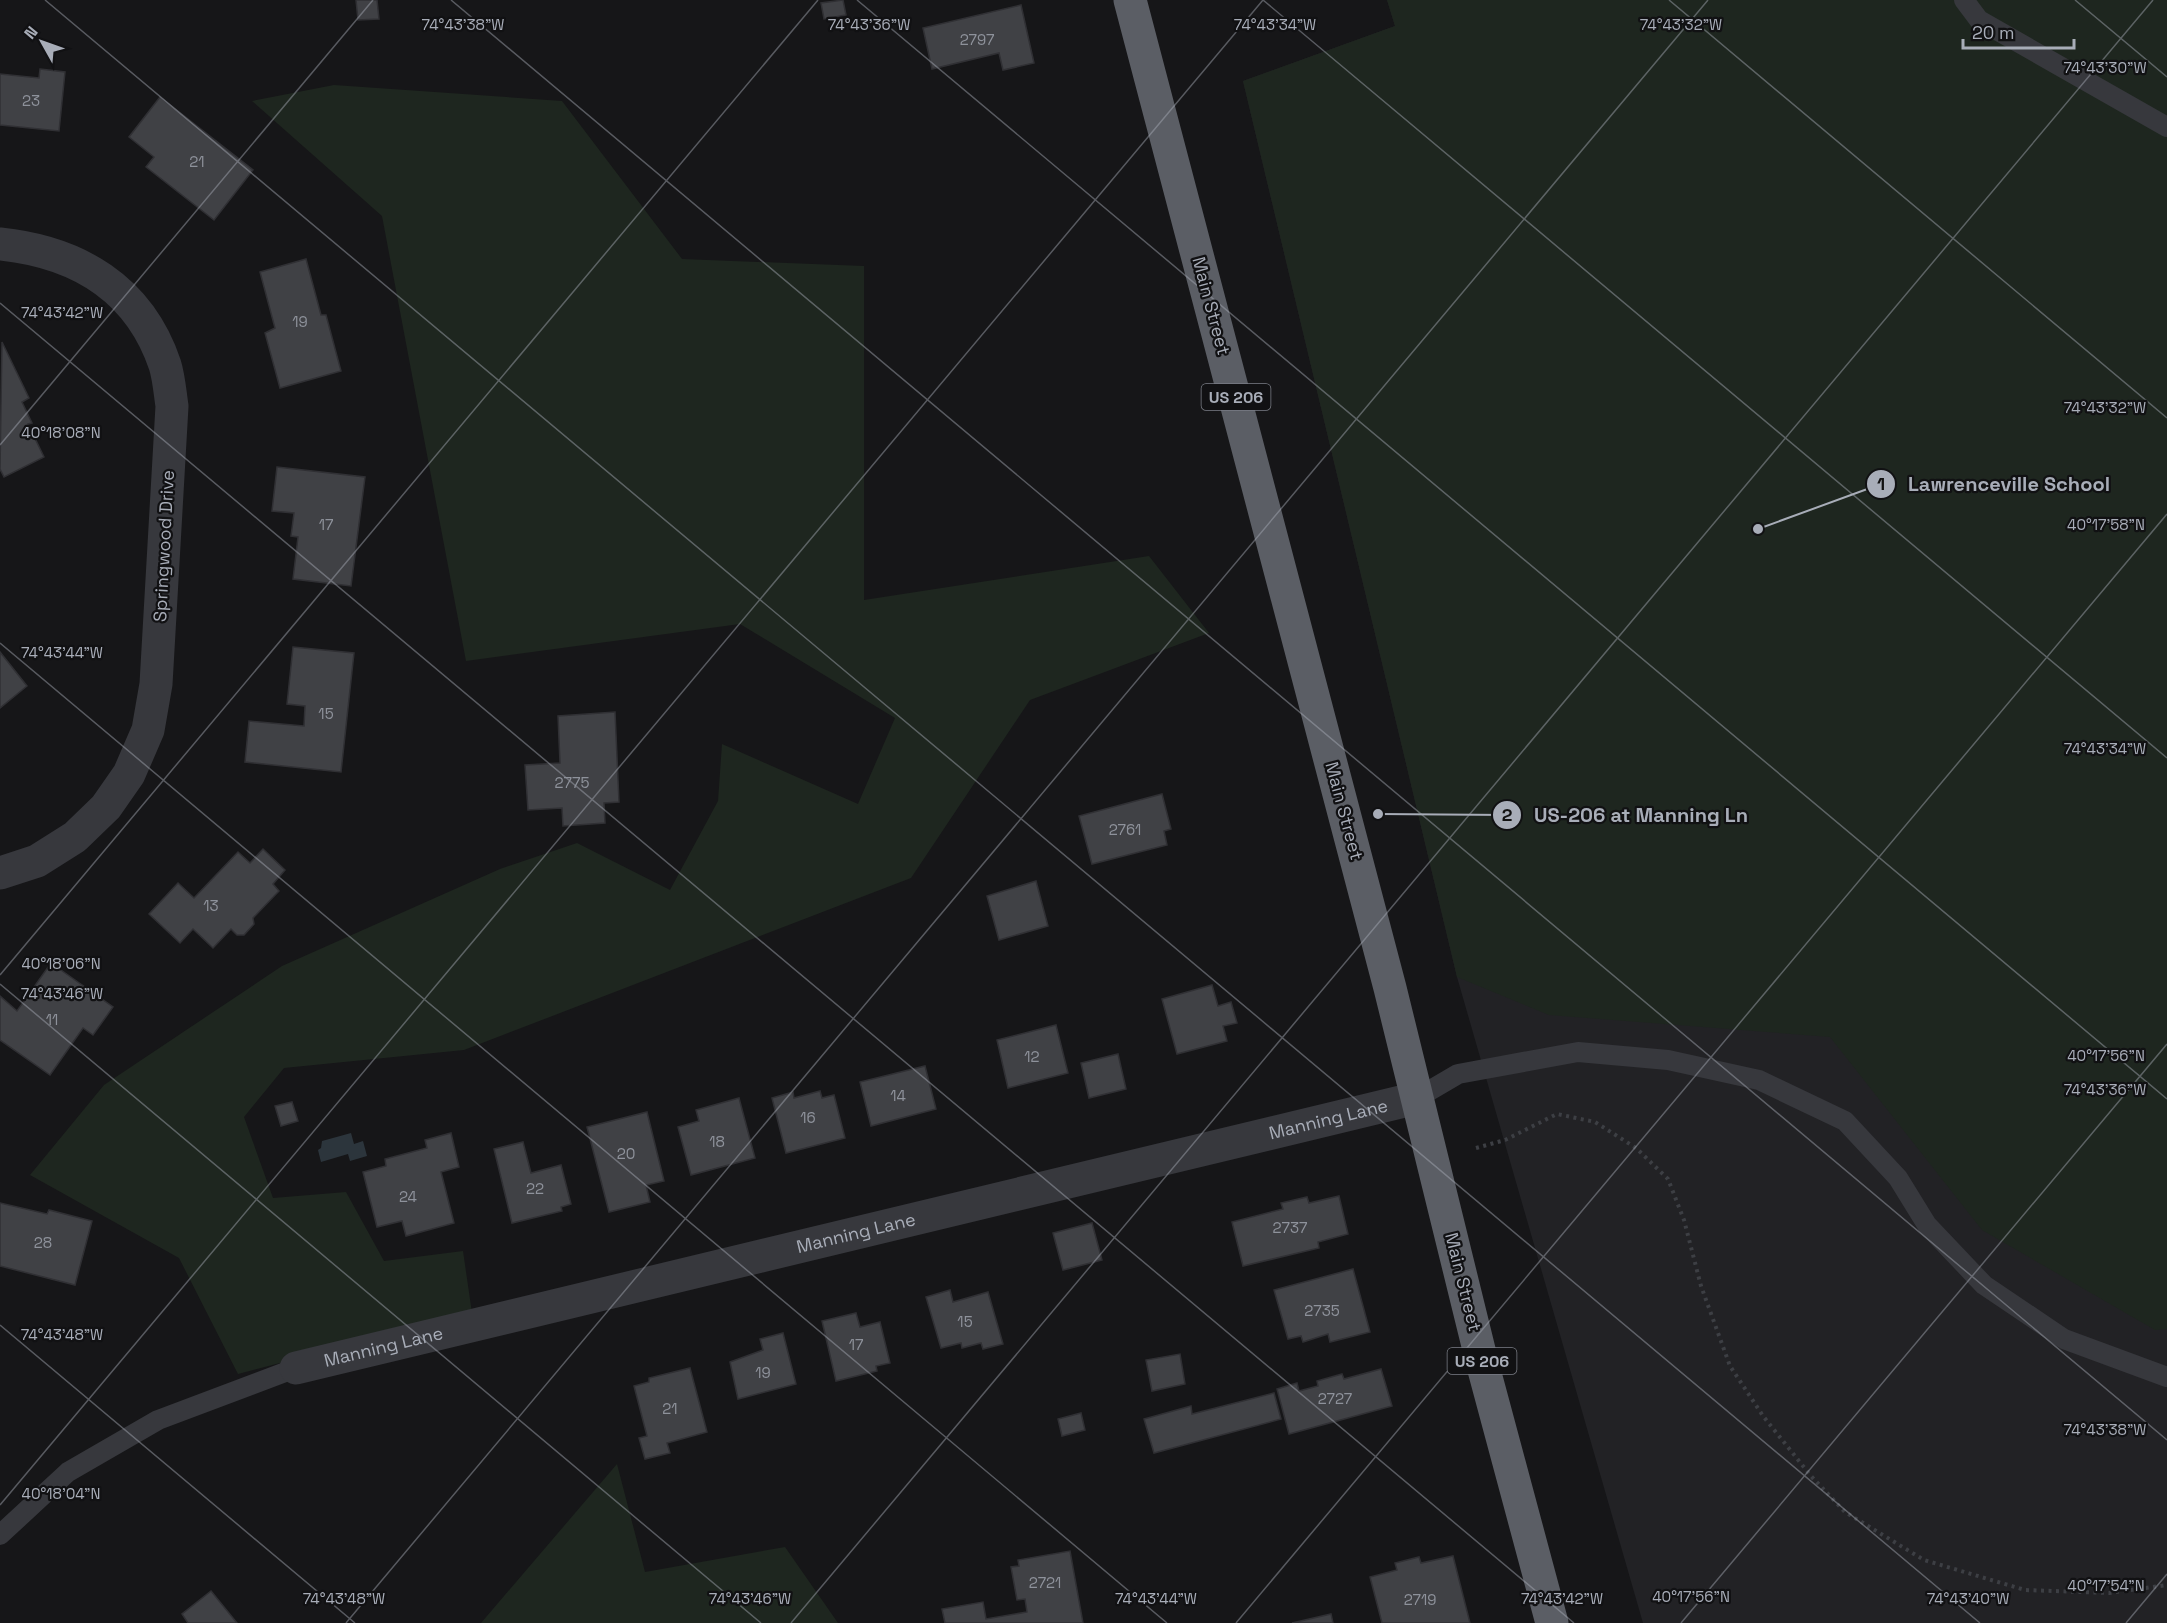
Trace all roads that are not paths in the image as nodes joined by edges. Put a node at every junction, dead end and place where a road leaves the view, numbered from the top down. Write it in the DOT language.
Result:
graph roads {
  1 [pos="1130,0"];
  2 [pos="1964,0"];
  3 [pos="2167,127"];
  4 [pos="0,244"];
  5 [pos="0,873"];
  6 [pos="1417,1098"];
  7 [pos="296,1368"];
  8 [pos="2167,1377"];
  9 [pos="0,1535"];
  10 [pos="1551,1623"];
  1 -- 6 [label="highway, Main Street / US 206"];
  2 -- 3 [label="lane"];
  4 -- 5 [label="street, Springwood Drive"];
  6 -- 7 [label="street, Manning Lane"];
  6 -- 8 [label="lane"];
  6 -- 10 [label="highway, Main Street / US 206"];
  7 -- 9 [label="lane"];
}
